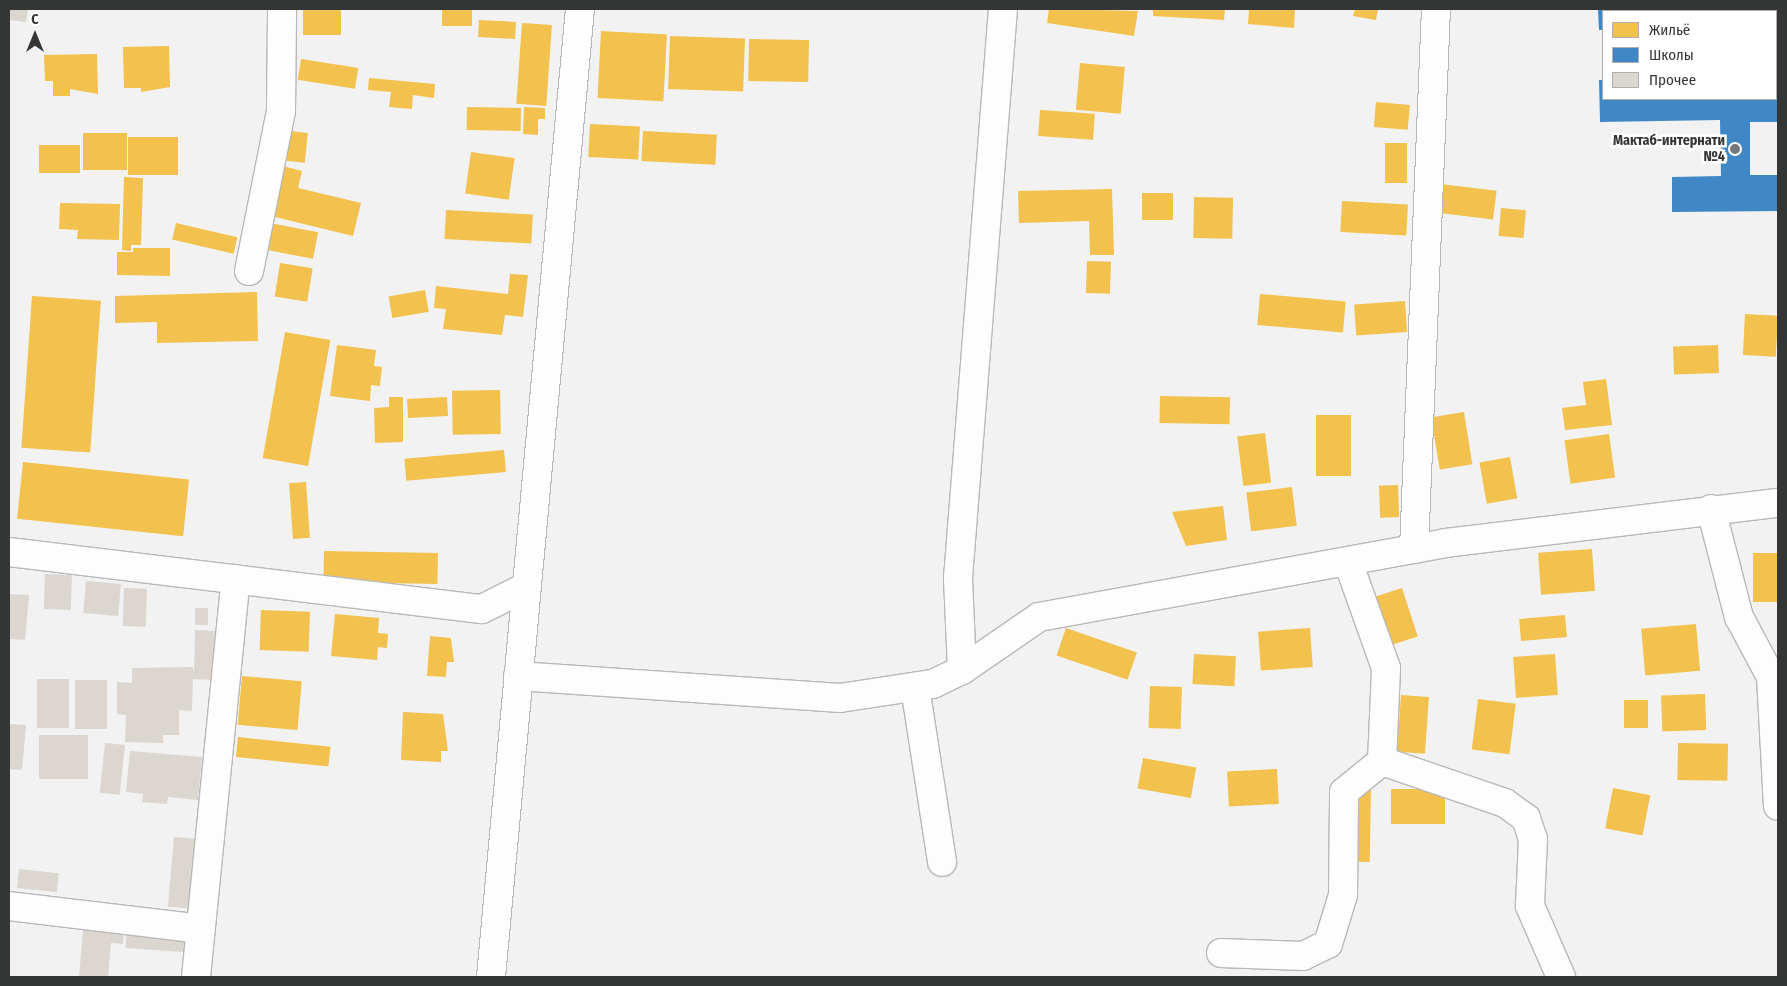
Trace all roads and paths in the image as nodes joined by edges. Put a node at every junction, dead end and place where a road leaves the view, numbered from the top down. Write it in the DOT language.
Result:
graph roads {
  1 [pos="282,9"];
  2 [pos="580,9"];
  3 [pos="1003,9"];
  4 [pos="1436,9"];
  5 [pos="249,271"];
  6 [pos="1778,503"];
  7 [pos="1711,509"];
  8 [pos="1414,550"];
  9 [pos="9,552"];
  10 [pos="1348,562"];
  11 [pos="236,579"];
  12 [pos="526,587"];
  13 [pos="962,670"];
  14 [pos="518,676"];
  15 [pos="915,686"];
  16 [pos="1382,761"];
  17 [pos="1778,806"];
  18 [pos="942,862"];
  19 [pos="9,906"];
  20 [pos="201,929"];
  21 [pos="1222,953"];
  22 [pos="196,977"];
  23 [pos="491,977"];
  24 [pos="1561,977"];
  1 -- 5 [label="street"];
  2 -- 12 [label="street"];
  3 -- 13 [label="street"];
  4 -- 8 [label="street"];
  6 -- 7 [label="street"];
  7 -- 8 [label="street"];
  7 -- 17 [label="street"];
  8 -- 10 [label="street"];
  9 -- 11 [label="street"];
  10 -- 13 [label="street"];
  10 -- 16 [label="street"];
  11 -- 12 [label="street"];
  11 -- 20 [label="street"];
  12 -- 14 [label="street"];
  13 -- 15 [label="street"];
  14 -- 15 [label="street"];
  14 -- 23 [label="street"];
  15 -- 18 [label="street"];
  16 -- 21 [label="street"];
  16 -- 24 [label="street"];
  19 -- 20 [label="street"];
  20 -- 22 [label="street"];
}
